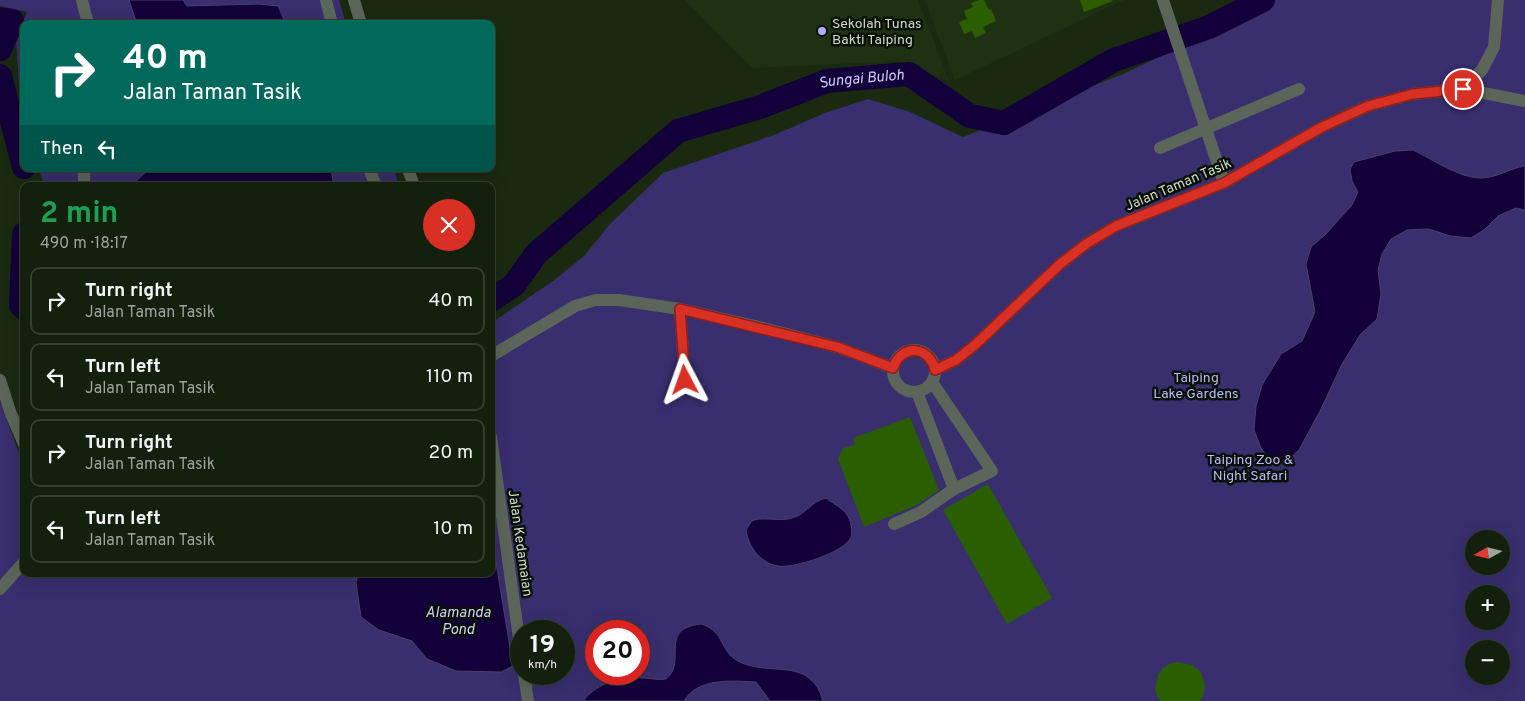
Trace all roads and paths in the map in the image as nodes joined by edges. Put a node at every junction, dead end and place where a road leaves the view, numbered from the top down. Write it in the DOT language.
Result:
graph roads {
  1 [pos="82,0"];
  2 [pos="326,0"];
  3 [pos="354,0"];
  4 [pos="1498,0"];
  5 [pos="1164,4"];
  6 [pos="87,20"];
  7 [pos="331,20"];
  8 [pos="360,20"];
  9 [pos="1299,89"];
  10 [pos="1463,89"];
  11 [pos="1525,101"];
  12 [pos="1206,128"];
  13 [pos="1160,148"];
  14 [pos="1224,183"];
  15 [pos="680,309"];
  16 [pos="495,354"];
  17 [pos="893,368"];
  18 [pos="933,376"];
  19 [pos="0,380"];
  20 [pos="685,380"];
  21 [pos="917,392"];
  22 [pos="20,435"];
  23 [pos="495,466"];
  24 [pos="954,489"];
  25 [pos="894,524"];
  26 [pos="20,566"];
  27 [pos="0,589"];
  28 [pos="516,620"];
  29 [pos="526,685"];
  30 [pos="528,701"];
  1 -- 6 [label="street"];
  2 -- 7 [label="street"];
  3 -- 8 [label="street"];
  4 -- 10 [label="street"];
  5 -- 12 [label="street"];
  9 -- 12 [label="street"];
  10 -- 11 [label="street, Jalan Taman Tasik"];
  10 -- 14 [label="street, Jalan Taman Tasik"];
  12 -- 13 [label="street"];
  12 -- 14 [label="street"];
  14 -- 18 [label="street, Jalan Taman Tasik"];
  15 -- 16 [label="street"];
  15 -- 17 [label="street"];
  15 -- 20 [label="street"];
  17 -- 18 [label="street"];
  17 -- 21 [label="street"];
  18 -- 21 [label="street, Jalan Taman Tasik"];
  18 -- 24 [label="street"];
  19 -- 22 [label="street"];
  21 -- 24 [label="street"];
  23 -- 28 [label="street, Jalan Kedamaian"];
  24 -- 25 [label="street"];
  26 -- 27 [label="street"];
  29 -- 30 [label="street"];
}
